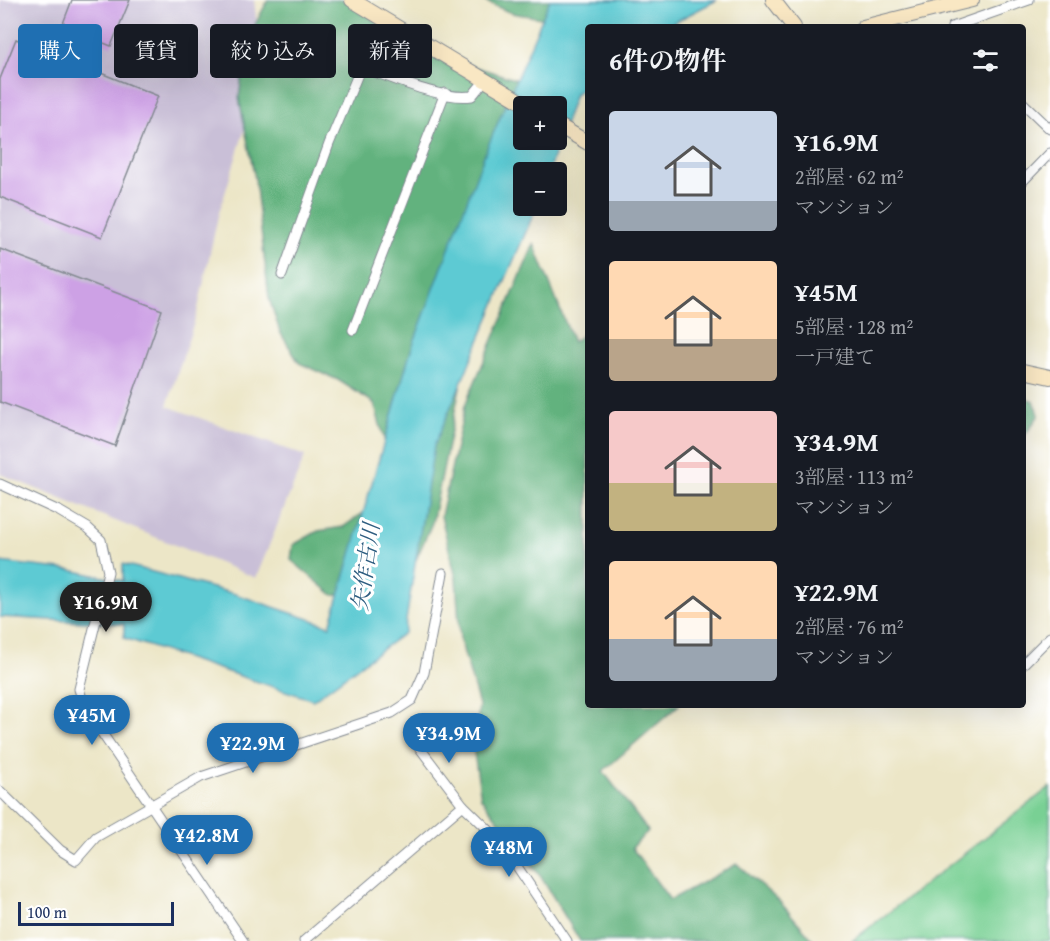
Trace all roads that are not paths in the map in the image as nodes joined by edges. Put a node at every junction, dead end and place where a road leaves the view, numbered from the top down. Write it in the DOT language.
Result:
graph roads {
  1 [pos="352,0"];
  2 [pos="972,0"];
  3 [pos="1029,0"];
  4 [pos="774,1"];
  5 [pos="792,24"];
  6 [pos="875,24"];
  7 [pos="961,24"];
  8 [pos="485,80"];
  9 [pos="445,93"];
  10 [pos="513,97"];
  11 [pos="1026,106"];
  12 [pos="1034,114"];
  13 [pos="1026,116"];
  14 [pos="1050,129"];
  15 [pos="567,131"];
  16 [pos="585,141"];
  17 [pos="1050,153"];
  18 [pos="1026,178"];
  19 [pos="282,275"];
  20 [pos="353,330"];
  21 [pos="1026,372"];
  22 [pos="1050,377"];
  23 [pos="0,484"];
  24 [pos="443,573"];
  25 [pos="1050,637"];
  26 [pos="1026,661"];
  27 [pos="413,739"];
  28 [pos="0,791"];
  29 [pos="149,806"];
  30 [pos="463,806"];
  31 [pos="243,941"];
  32 [pos="304,941"];
  33 [pos="567,941"];
  1 -- 8 [label="main road"];
  2 -- 6 [label="main road"];
  3 -- 7 [label="street"];
  4 -- 5 [label="main road"];
  8 -- 9 [label="street"];
  8 -- 10 [label="main road"];
  9 -- 19 [label="street"];
  9 -- 20 [label="street"];
  11 -- 12 [label="street"];
  12 -- 13 [label="street"];
  12 -- 14 [label="street"];
  15 -- 16 [label="main road"];
  17 -- 18 [label="street"];
  21 -- 22 [label="main road"];
  23 -- 29 [label="street"];
  24 -- 29 [label="street"];
  25 -- 26 [label="street"];
  27 -- 30 [label="street"];
  28 -- 29 [label="street"];
  29 -- 31 [label="street"];
  30 -- 32 [label="street"];
  30 -- 33 [label="street"];
}
